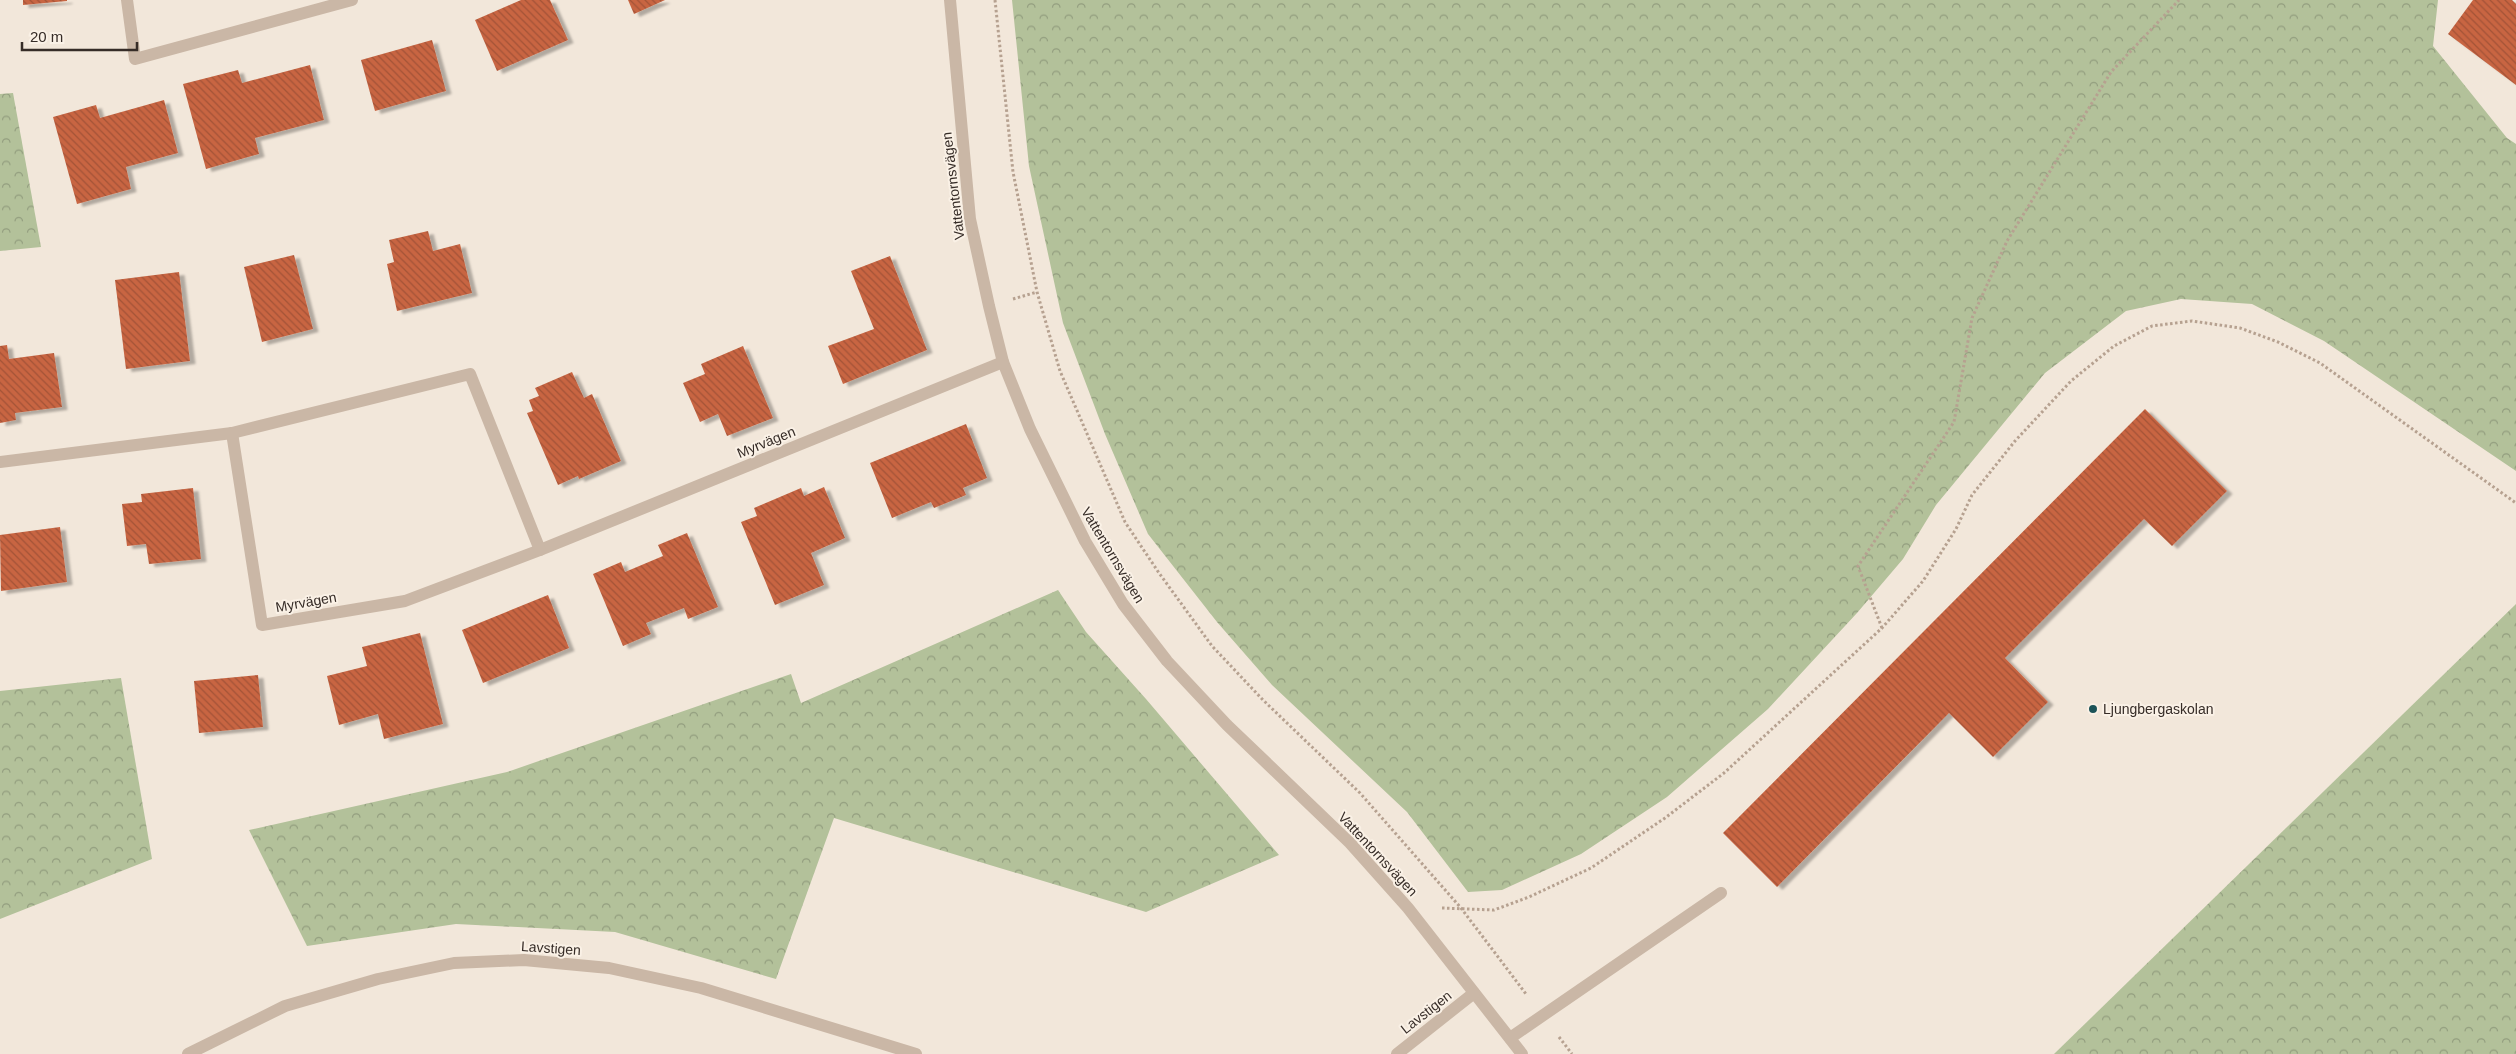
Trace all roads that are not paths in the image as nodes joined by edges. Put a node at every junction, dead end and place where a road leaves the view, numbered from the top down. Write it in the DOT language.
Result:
graph roads {
  1 [pos="127,0"];
  2 [pos="352,0"];
  3 [pos="950,0"];
  4 [pos="1003,362"];
  5 [pos="232,433"];
  6 [pos="0,462"];
  7 [pos="540,550"];
  8 [pos="1721,893"];
  9 [pos="1474,993"];
  10 [pos="1510,1038"];
  11 [pos="188,1054"];
  12 [pos="916,1054"];
  13 [pos="1397,1054"];
  14 [pos="1522,1054"];
  1 -- 2 [label="street"];
  3 -- 4 [label="street, Vattentornsvägen"];
  4 -- 7 [label="street, Myrvägen"];
  4 -- 9 [label="street, Vattentornsvägen"];
  5 -- 6 [label="street"];
  5 -- 7 [label="street"];
  5 -- 7 [label="street, Myrvägen"];
  8 -- 10 [label="street"];
  9 -- 10 [label="street, Vattentornsvägen"];
  9 -- 13 [label="street, Lavstigen"];
  10 -- 14 [label="street, Vattentornsvägen"];
  11 -- 12 [label="street, Lavstigen"];
}
